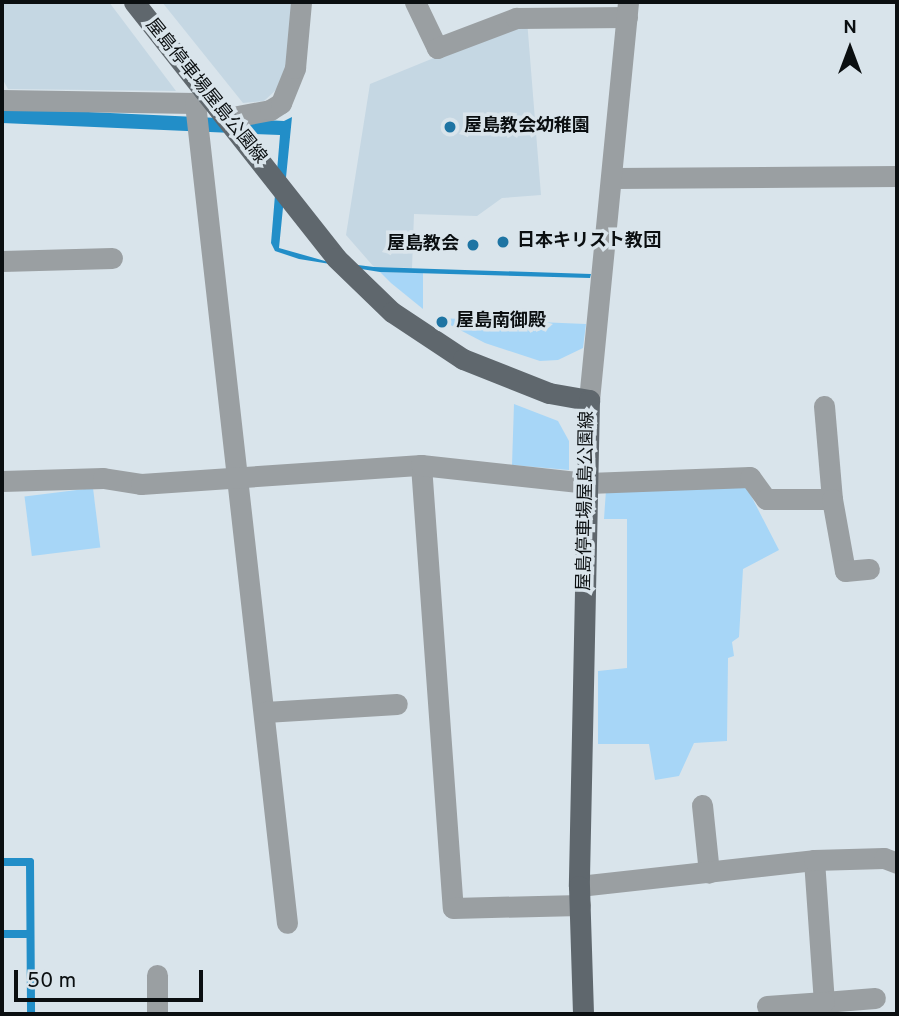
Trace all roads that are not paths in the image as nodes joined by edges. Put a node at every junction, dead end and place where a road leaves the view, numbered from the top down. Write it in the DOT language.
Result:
graph roads {
  1 [pos="134,2"];
  2 [pos="301,2"];
  3 [pos="415,2"];
  4 [pos="627,10"];
  5 [pos="5,96"];
  6 [pos="202,99"];
  7 [pos="226,118"];
  8 [pos="897,176"];
  9 [pos="613,178"];
  10 [pos="112,257"];
  11 [pos="2,261"];
  12 [pos="589,400"];
  13 [pos="824,406"];
  14 [pos="422,465"];
  15 [pos="237,479"];
  16 [pos="2,481"];
  17 [pos="588,483"];
  18 [pos="832,499"];
  19 [pos="869,569"];
  20 [pos="397,704"];
  21 [pos="265,712"];
  22 [pos="702,805"];
  23 [pos="814,860"];
  24 [pos="897,863"];
  25 [pos="709,873"];
  26 [pos="580,896"];
  27 [pos="287,923"];
  28 [pos="157,975"];
  29 [pos="875,998"];
  30 [pos="824,1002"];
  31 [pos="767,1006"];
  32 [pos="157,1014"];
  33 [pos="583,1014"];
  1 -- 6 [label="main road, 屋島停車場屋島公園線"];
  2 -- 7 [label="street"];
  3 -- 4 [label="street"];
  4 -- 9 [label="street"];
  5 -- 6 [label="street"];
  6 -- 7 [label="main road, 屋島停車場屋島公園線"];
  6 -- 15 [label="street"];
  7 -- 12 [label="main road, 屋島停車場屋島公園線"];
  8 -- 9 [label="street"];
  9 -- 12 [label="street"];
  10 -- 11 [label="street"];
  12 -- 17 [label="main road, 屋島停車場屋島公園線"];
  13 -- 18 [label="street"];
  14 -- 15 [label="street"];
  14 -- 17 [label="street"];
  14 -- 26 [label="street"];
  15 -- 16 [label="street"];
  15 -- 21 [label="street"];
  17 -- 18 [label="street"];
  17 -- 26 [label="main road, 屋島停車場屋島公園線"];
  18 -- 19 [label="street"];
  20 -- 21 [label="street"];
  21 -- 27 [label="street"];
  22 -- 25 [label="street"];
  23 -- 24 [label="street"];
  23 -- 25 [label="street"];
  23 -- 30 [label="street"];
  25 -- 26 [label="street"];
  26 -- 33 [label="main road, 屋島停車場屋島公園線"];
  28 -- 32 [label="street"];
  29 -- 30 [label="street"];
  30 -- 31 [label="street"];
}
